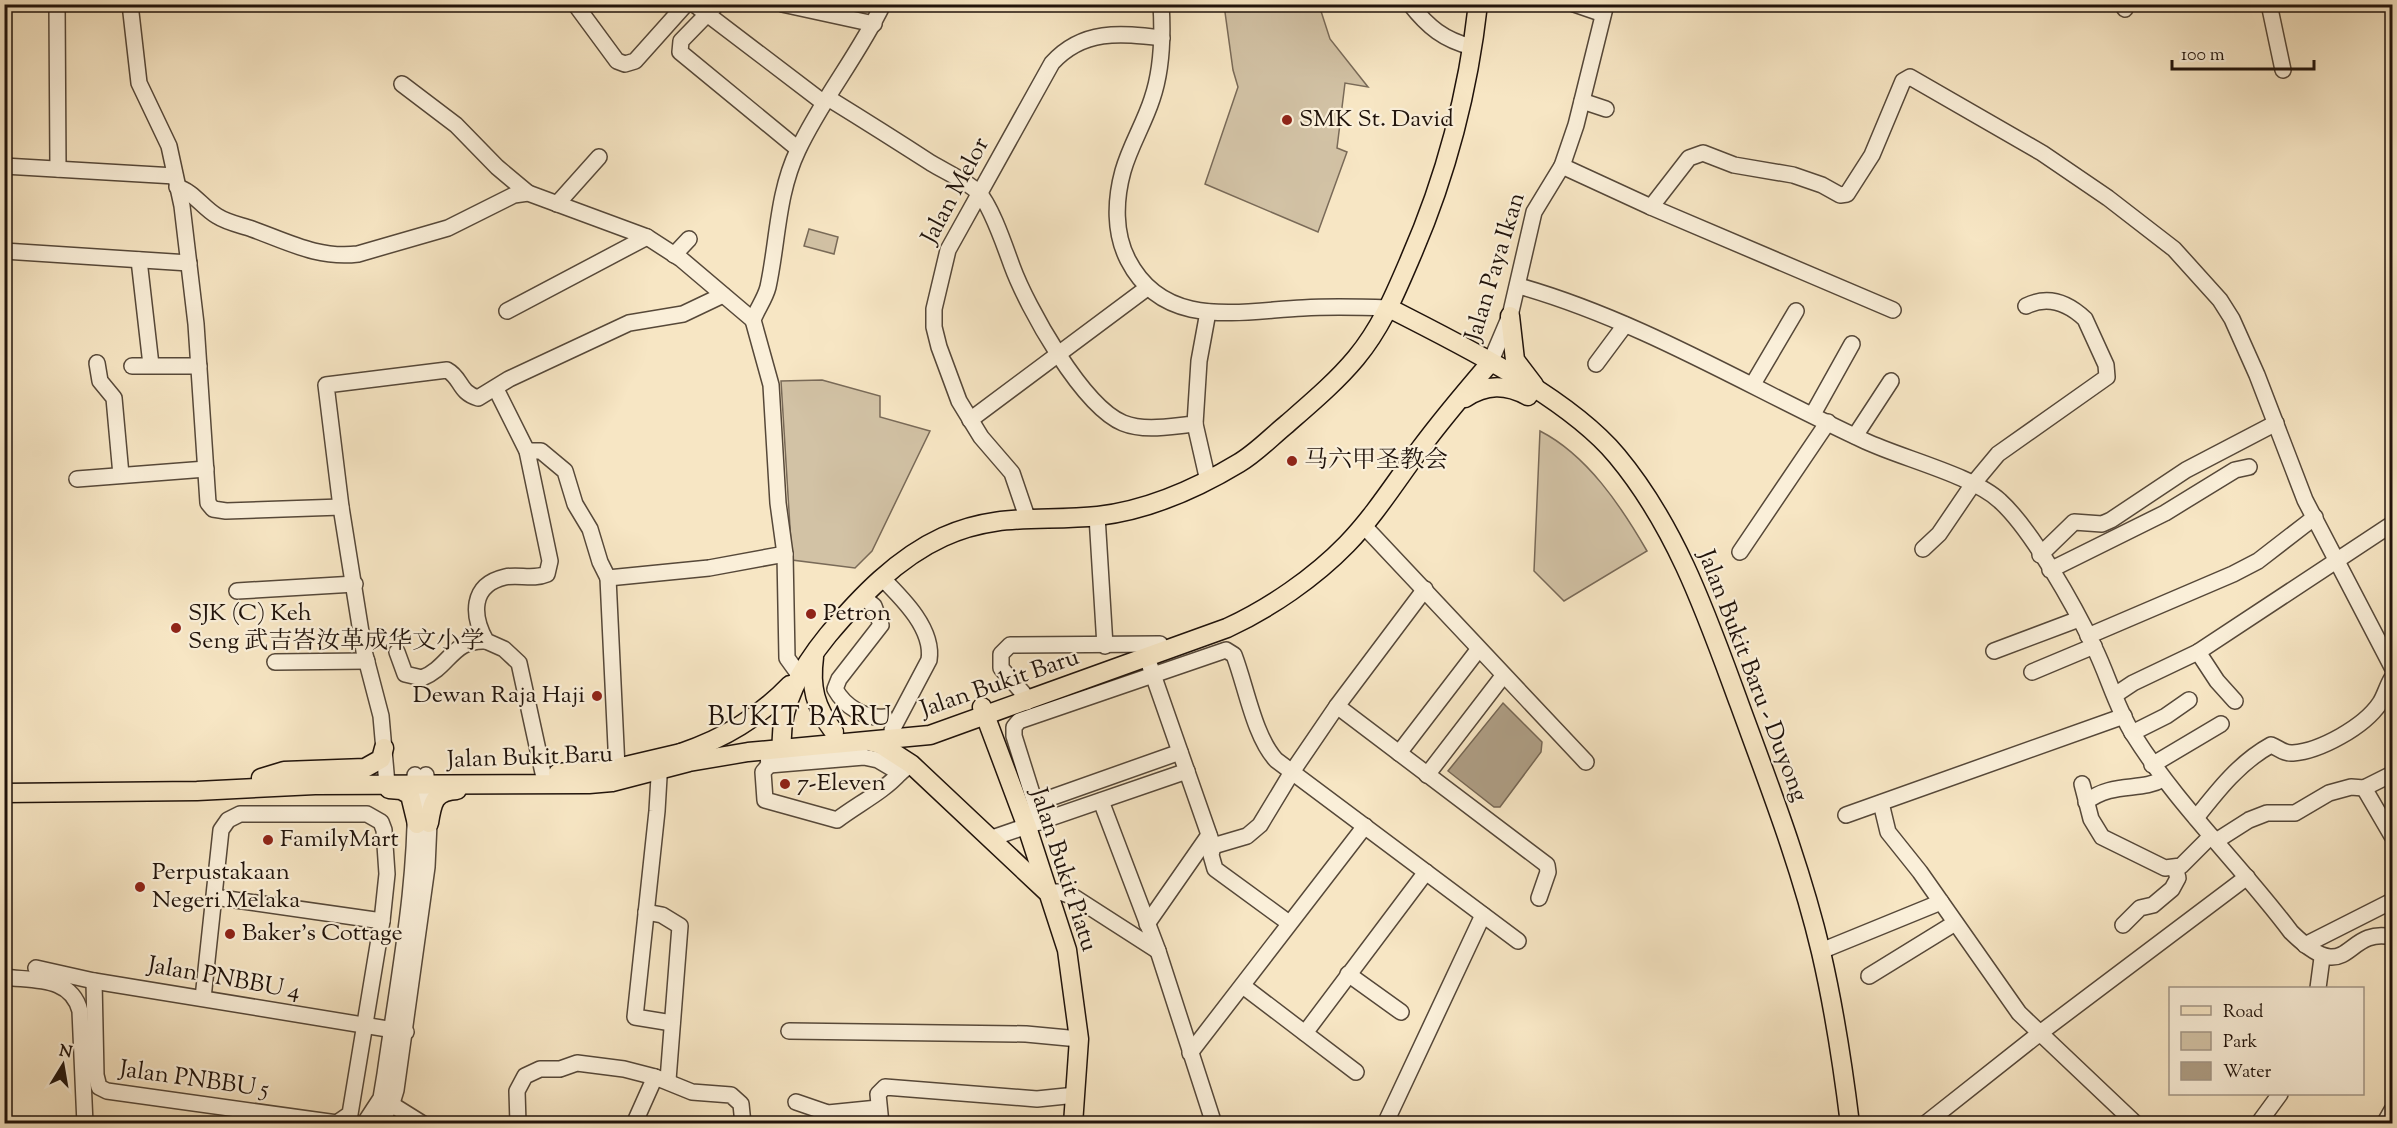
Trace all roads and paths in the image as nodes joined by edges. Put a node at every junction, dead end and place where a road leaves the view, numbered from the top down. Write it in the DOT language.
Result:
graph roads {
  1 [pos="57,4"];
  2 [pos="130,4"];
  3 [pos="575,4"];
  4 [pos="686,4"];
  5 [pos="694,4"];
  6 [pos="782,4"];
  7 [pos="883,4"];
  8 [pos="1161,4"];
  9 [pos="1410,4"];
  10 [pos="1478,4"];
  11 [pos="1574,4"];
  12 [pos="2269,4"];
  13 [pos="1605,9"];
  14 [pos="711,10"];
  15 [pos="874,24"];
  16 [pos="1162,38"];
  17 [pos="1472,47"];
  18 [pos="2283,70"];
  19 [pos="402,84"];
  20 [pos="826,100"];
  21 [pos="1582,101"];
  22 [pos="1606,109"];
  23 [pos="798,149"];
  24 [pos="599,157"];
  25 [pos="1562,165"];
  26 [pos="4,166"];
  27 [pos="58,169"];
  28 [pos="176,181"];
  29 [pos="528,193"];
  30 [pos="979,193"];
  31 [pos="557,204"];
  32 [pos="1651,207"];
  33 [pos="647,237"];
  34 [pos="689,239"];
  35 [pos="4,251"];
  36 [pos="674,255"];
  37 [pos="139,260"];
  38 [pos="189,263"];
  39 [pos="1519,286"];
  40 [pos="1147,288"];
  41 [pos="723,295"];
  42 [pos="2026,306"];
  43 [pos="1389,308"];
  44 [pos="1893,310"];
  45 [pos="507,311"];
  46 [pos="1796,311"];
  47 [pos="1208,312"];
  48 [pos="1510,316"];
  49 [pos="753,320"];
  50 [pos="1625,325"];
  51 [pos="1852,344"];
  52 [pos="1059,353"];
  53 [pos="97,363"];
  54 [pos="1490,363"];
  55 [pos="1596,364"];
  56 [pos="132,366"];
  57 [pos="151,366"];
  58 [pos="199,366"];
  59 [pos="1891,381"];
  60 [pos="1753,384"];
  61 [pos="496,389"];
  62 [pos="1543,395"];
  63 [pos="1453,406"];
  64 [pos="1813,414"];
  65 [pos="970,420"];
  66 [pos="1828,422"];
  67 [pos="2276,423"];
  68 [pos="1195,424"];
  69 [pos="1586,426"];
  70 [pos="1855,436"];
  71 [pos="527,450"];
  72 [pos="2249,467"];
  73 [pos="206,469"];
  74 [pos="121,475"];
  75 [pos="77,479"];
  76 [pos="1208,481"];
  77 [pos="1973,484"];
  78 [pos="341,507"];
  79 [pos="1097,516"];
  80 [pos="1027,517"];
  81 [pos="2315,518"];
  82 [pos="2392,524"];
  83 [pos="1364,526"];
  84 [pos="1923,549"];
  85 [pos="1740,552"];
  86 [pos="785,554"];
  87 [pos="2040,555"];
  88 [pos="2338,560"];
  89 [pos="2050,570"];
  90 [pos="882,578"];
  91 [pos="608,583"];
  92 [pos="355,584"];
  93 [pos="1425,589"];
  94 [pos="237,591"];
  95 [pos="863,597"];
  96 [pos="2079,620"];
  97 [pos="2386,639"];
  98 [pos="486,641"];
  99 [pos="2091,641"];
  100 [pos="1105,646"];
  101 [pos="1478,650"];
  102 [pos="1994,651"];
  103 [pos="397,652"];
  104 [pos="2198,652"];
  105 [pos="814,655"];
  106 [pos="1151,656"];
  107 [pos="367,661"];
  108 [pos="275,662"];
  109 [pos="2392,667"];
  110 [pos="2032,672"];
  111 [pos="800,675"];
  112 [pos="1503,676"];
  113 [pos="2392,678"];
  114 [pos="2115,695"];
  115 [pos="1025,697"];
  116 [pos="2189,700"];
  117 [pos="2235,701"];
  118 [pos="1336,706"];
  119 [pos="983,712"];
  120 [pos="2124,716"];
  121 [pos="889,724"];
  122 [pos="2221,724"];
  123 [pos="834,732"];
  124 [pos="2132,733"];
  125 [pos="869,741"];
  126 [pos="384,748"];
  127 [pos="775,749"];
  128 [pos="1180,752"];
  129 [pos="681,753"];
  130 [pos="1399,753"];
  131 [pos="1586,762"];
  132 [pos="656,765"];
  133 [pos="2152,765"];
  134 [pos="617,768"];
  135 [pos="906,769"];
  136 [pos="1187,771"];
  137 [pos="1292,772"];
  138 [pos="543,773"];
  139 [pos="2392,774"];
  140 [pos="1427,775"];
  141 [pos="261,778"];
  142 [pos="387,779"];
  143 [pos="421,780"];
  144 [pos="2163,780"];
  145 [pos="4,781"];
  146 [pos="558,784"];
  147 [pos="2082,784"];
  148 [pos="280,788"];
  149 [pos="2364,788"];
  150 [pos="4,793"];
  151 [pos="1101,801"];
  152 [pos="2086,802"];
  153 [pos="1036,803"];
  154 [pos="1881,803"];
  155 [pos="1846,815"];
  156 [pos="2196,818"];
  157 [pos="423,823"];
  158 [pos="1034,825"];
  159 [pos="1365,826"];
  160 [pos="2392,836"];
  161 [pos="992,838"];
  162 [pos="2214,838"];
  163 [pos="1211,840"];
  164 [pos="2175,868"];
  165 [pos="1426,872"];
  166 [pos="2247,878"];
  167 [pos="1047,892"];
  168 [pos="214,897"];
  169 [pos="1539,898"];
  170 [pos="2392,901"];
  171 [pos="1941,902"];
  172 [pos="646,912"];
  173 [pos="1483,915"];
  174 [pos="382,921"];
  175 [pos="1289,923"];
  176 [pos="1955,923"];
  177 [pos="1147,924"];
  178 [pos="2122,925"];
  179 [pos="2392,937"];
  180 [pos="1518,941"];
  181 [pos="2305,945"];
  182 [pos="1158,951"];
  183 [pos="1821,951"];
  184 [pos="2322,958"];
  185 [pos="36,968"];
  186 [pos="1348,974"];
  187 [pos="1869,976"];
  188 [pos="4,977"];
  189 [pos="94,981"];
  190 [pos="1243,986"];
  191 [pos="2318,987"];
  192 [pos="203,998"];
  193 [pos="1401,1012"];
  194 [pos="672,1023"];
  195 [pos="366,1026"];
  196 [pos="399,1031"];
  197 [pos="789,1031"];
  198 [pos="1305,1033"];
  199 [pos="2040,1033"];
  200 [pos="1079,1039"];
  201 [pos="1190,1053"];
  202 [pos="1356,1072"];
  203 [pos="661,1078"];
  204 [pos="1076,1095"];
  205 [pos="2279,1095"];
  206 [pos="386,1100"];
  207 [pos="796,1102"];
  208 [pos="878,1108"];
  209 [pos="2392,1110"];
  210 [pos="85,1124"];
  211 [pos="364,1124"];
  212 [pos="379,1124"];
  213 [pos="423,1124"];
  214 [pos="518,1124"];
  215 [pos="634,1124"];
  216 [pos="743,1124"];
  217 [pos="881,1124"];
  218 [pos="1073,1124"];
  219 [pos="1214,1124"];
  220 [pos="1385,1124"];
  221 [pos="1850,1124"];
  222 [pos="1925,1124"];
  223 [pos="2136,1124"];
  224 [pos="2258,1124"];
  225 [pos="2384,1124"];
  1 -- 27 [label="street"];
  2 -- 28 [label="street"];
  3 -- 4 [label="street"];
  5 -- 14 [label="street"];
  6 -- 15 [label="street"];
  7 -- 15 [label="street"];
  8 -- 16 [label="street"];
  9 -- 17 [label="street"];
  10 -- 17 [label="main road"];
  11 -- 13 [label="street"];
  12 -- 18 [label="street"];
  13 -- 21 [label="street, Jalan Paya Ikan"];
  14 -- 20 [label="street"];
  14 -- 23 [label="street"];
  15 -- 20 [label="street"];
  16 -- 30 [label="street, Jalan Melor"];
  16 -- 40 [label="street"];
  17 -- 43 [label="main road"];
  19 -- 29 [label="street"];
  20 -- 23 [label="street"];
  20 -- 30 [label="street"];
  21 -- 22 [label="street"];
  21 -- 25 [label="street, Jalan Paya Ikan"];
  23 -- 49 [label="street"];
  24 -- 31 [label="street"];
  25 -- 32 [label="street"];
  25 -- 39 [label="street, Jalan Paya Ikan"];
  26 -- 27 [label="street"];
  27 -- 28 [label="street"];
  28 -- 29 [label="street"];
  28 -- 38 [label="street"];
  29 -- 31 [label="street"];
  30 -- 52 [label="street"];
  30 -- 65 [label="street, Jalan Melor"];
  31 -- 33 [label="street"];
  32 -- 44 [label="street"];
  32 -- 67 [label="street"];
  33 -- 36 [label="street"];
  33 -- 45 [label="street"];
  34 -- 36 [label="street"];
  35 -- 37 [label="street"];
  36 -- 41 [label="street"];
  37 -- 38 [label="street"];
  37 -- 57 [label="street"];
  38 -- 58 [label="street"];
  39 -- 48 [label="street, Jalan Paya Ikan"];
  39 -- 50 [label="street"];
  40 -- 47 [label="street"];
  40 -- 52 [label="street"];
  41 -- 49 [label="street"];
  41 -- 61 [label="street"];
  42 -- 77 [label="street"];
  43 -- 47 [label="street"];
  43 -- 54 [label="main road, Jalan Bukit Baru - Duyong"];
  43 -- 76 [label="main road"];
  46 -- 60 [label="street"];
  47 -- 68 [label="street"];
  48 -- 54 [label="street, Jalan Paya Ikan"];
  48 -- 62 [label="main road"];
  49 -- 86 [label="street"];
  50 -- 55 [label="street"];
  50 -- 60 [label="street"];
  51 -- 64 [label="street"];
  52 -- 65 [label="street"];
  52 -- 68 [label="street"];
  53 -- 74 [label="street"];
  54 -- 62 [label="main road, Jalan Bukit Baru - Duyong"];
  54 -- 63 [label="main road, Jalan Paya Ikan"];
  56 -- 57 [label="street"];
  57 -- 58 [label="street"];
  58 -- 73 [label="street"];
  59 -- 70 [label="street"];
  60 -- 64 [label="street"];
  61 -- 71 [label="street"];
  61 -- 78 [label="street"];
  62 -- 69 [label="main road, Jalan Bukit Baru - Duyong"];
  63 -- 69 [label="main road"];
  63 -- 83 [label="main road, Jalan Paya Ikan"];
  64 -- 66 [label="street"];
  65 -- 80 [label="street, Jalan Melor"];
  66 -- 70 [label="street"];
  66 -- 85 [label="street"];
  67 -- 81 [label="street"];
  67 -- 87 [label="street"];
  68 -- 76 [label="street"];
  69 -- 183 [label="main road, Jalan Bukit Baru - Duyong"];
  70 -- 77 [label="street"];
  71 -- 91 [label="street"];
  71 -- 98 [label="street"];
  72 -- 89 [label="street"];
  73 -- 74 [label="street"];
  73 -- 78 [label="street"];
  74 -- 75 [label="street"];
  76 -- 79 [label="main road"];
  77 -- 84 [label="street"];
  77 -- 87 [label="street"];
  78 -- 92 [label="street"];
  79 -- 80 [label="main road"];
  79 -- 100 [label="street"];
  80 -- 90 [label="main road"];
  81 -- 88 [label="street"];
  81 -- 99 [label="street"];
  82 -- 88 [label="street"];
  83 -- 93 [label="street"];
  83 -- 106 [label="main road, Jalan Paya Ikan"];
  86 -- 91 [label="street"];
  86 -- 111 [label="street"];
  87 -- 89 [label="street"];
  88 -- 97 [label="street"];
  88 -- 104 [label="street"];
  89 -- 96 [label="street"];
  90 -- 95 [label="main road"];
  90 -- 121 [label="street"];
  91 -- 134 [label="street"];
  92 -- 94 [label="street"];
  92 -- 107 [label="street"];
  93 -- 101 [label="street"];
  93 -- 118 [label="street"];
  95 -- 105 [label="main road"];
  95 -- 121 [label="street"];
  96 -- 99 [label="street"];
  96 -- 102 [label="street"];
  97 -- 109 [label="street"];
  98 -- 103 [label="street"];
  98 -- 138 [label="street"];
  99 -- 110 [label="street"];
  99 -- 114 [label="street"];
  100 -- 106 [label="street"];
  100 -- 115 [label="street"];
  101 -- 112 [label="street"];
  101 -- 130 [label="street"];
  104 -- 114 [label="street"];
  104 -- 117 [label="street"];
  105 -- 111 [label="main road"];
  105 -- 123 [label="main road"];
  106 -- 115 [label="main road, Jalan Bukit Baru"];
  106 -- 128 [label="street"];
  106 -- 137 [label="street"];
  106 -- 153 [label="street"];
  107 -- 108 [label="street"];
  107 -- 126 [label="street"];
  111 -- 127 [label="main road"];
  111 -- 129 [label="main road"];
  112 -- 131 [label="street"];
  112 -- 140 [label="street"];
  113 -- 156 [label="street"];
  114 -- 120 [label="street"];
  115 -- 119 [label="main road, Jalan Bukit Baru"];
  116 -- 124 [label="street"];
  118 -- 130 [label="street"];
  118 -- 137 [label="street"];
  119 -- 121 [label="main road, Jalan Bukit Baru"];
  119 -- 125 [label="main road, Jalan Bukit Baru"];
  119 -- 158 [label="main road, Jalan Bukit Piatu"];
  120 -- 124 [label="street"];
  120 -- 154 [label="street"];
  121 -- 123 [label="main road, Jalan Bukit Baru"];
  122 -- 133 [label="street"];
  123 -- 127 [label="main road, Jalan Bukit Baru"];
  124 -- 133 [label="street"];
  125 -- 127 [label="main road, Jalan Bukit Baru"];
  125 -- 135 [label="main road"];
  126 -- 141 [label="main road"];
  126 -- 142 [label="street"];
  127 -- 129 [label="main road, Jalan Bukit Baru"];
  127 -- 132 [label="main road, Jalan Bukit Baru"];
  127 -- 135 [label="street"];
  127 -- 135 [label="street"];
  128 -- 136 [label="street"];
  128 -- 153 [label="street"];
  129 -- 132 [label="main road, Jalan Bukit Baru"];
  130 -- 140 [label="street"];
  132 -- 134 [label="main road, Jalan Bukit Baru"];
  132 -- 146 [label="main road, Jalan Bukit Baru"];
  132 -- 172 [label="street"];
  133 -- 144 [label="street"];
  134 -- 138 [label="main road, Jalan Bukit Baru"];
  135 -- 161 [label="main road"];
  136 -- 151 [label="street"];
  136 -- 163 [label="street"];
  137 -- 159 [label="street"];
  137 -- 163 [label="street"];
  138 -- 143 [label="main road, Jalan Bukit Baru"];
  139 -- 149 [label="street"];
  140 -- 169 [label="street"];
  141 -- 142 [label="main road, Jalan Bukit Baru"];
  141 -- 145 [label="main road, Jalan Bukit Baru"];
  142 -- 143 [label="main road, Jalan Bukit Baru"];
  142 -- 148 [label="main road, Jalan Bukit Baru"];
  143 -- 146 [label="main road, Jalan Bukit Baru"];
  143 -- 157 [label="street"];
  144 -- 152 [label="street"];
  144 -- 156 [label="street"];
  146 -- 157 [label="main road"];
  147 -- 152 [label="street"];
  148 -- 150 [label="main road, Jalan Bukit Baru"];
  148 -- 157 [label="main road"];
  149 -- 160 [label="street"];
  149 -- 162 [label="street"];
  151 -- 158 [label="street"];
  151 -- 177 [label="street"];
  152 -- 164 [label="street"];
  153 -- 158 [label="street"];
  154 -- 155 [label="street"];
  154 -- 171 [label="street"];
  156 -- 162 [label="street"];
  157 -- 196 [label="street"];
  158 -- 161 [label="street"];
  158 -- 167 [label="main road, Jalan Bukit Piatu"];
  159 -- 165 [label="street"];
  159 -- 175 [label="street"];
  161 -- 167 [label="main road"];
  162 -- 164 [label="street"];
  162 -- 166 [label="street"];
  163 -- 175 [label="street"];
  163 -- 177 [label="street"];
  164 -- 178 [label="street"];
  165 -- 173 [label="street"];
  165 -- 186 [label="street"];
  166 -- 181 [label="street"];
  166 -- 199 [label="street"];
  167 -- 182 [label="street"];
  167 -- 200 [label="main road, Jalan Bukit Piatu"];
  168 -- 174 [label="street"];
  168 -- 174 [label="street"];
  168 -- 192 [label="street"];
  170 -- 181 [label="street"];
  171 -- 176 [label="street"];
  171 -- 183 [label="street"];
  172 -- 194 [label="street"];
  172 -- 194 [label="street"];
  173 -- 180 [label="street"];
  173 -- 220 [label="street"];
  174 -- 195 [label="street"];
  175 -- 190 [label="street"];
  176 -- 187 [label="street"];
  176 -- 199 [label="street"];
  177 -- 182 [label="street"];
  179 -- 184 [label="street"];
  181 -- 184 [label="street"];
  182 -- 201 [label="street"];
  183 -- 221 [label="main road, Jalan Bukit Baru - Duyong"];
  184 -- 191 [label="street"];
  185 -- 189 [label="street, Jalan PNBBU 4"];
  186 -- 193 [label="street"];
  186 -- 198 [label="street"];
  188 -- 210 [label="street"];
  189 -- 192 [label="street, Jalan PNBBU 4"];
  189 -- 195 [label="street, Jalan PNBBU 5"];
  190 -- 198 [label="street"];
  190 -- 201 [label="street"];
  192 -- 195 [label="street, Jalan PNBBU 4"];
  194 -- 203 [label="street"];
  195 -- 196 [label="street, Jalan PNBBU 4"];
  196 -- 206 [label="street"];
  197 -- 200 [label="street"];
  198 -- 202 [label="street"];
  199 -- 222 [label="street"];
  199 -- 223 [label="street"];
  200 -- 204 [label="main road, Jalan Bukit Piatu"];
  201 -- 219 [label="street"];
  203 -- 214 [label="street"];
  203 -- 215 [label="street"];
  203 -- 216 [label="street"];
  204 -- 208 [label="street"];
  204 -- 218 [label="main road, Jalan Bukit Piatu"];
  205 -- 224 [label="street"];
  206 -- 211 [label="street"];
  206 -- 212 [label="street"];
  206 -- 213 [label="street"];
  207 -- 208 [label="street"];
  208 -- 217 [label="street"];
  209 -- 225 [label="street"];
}
